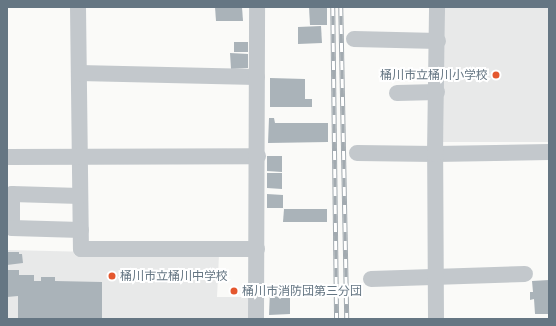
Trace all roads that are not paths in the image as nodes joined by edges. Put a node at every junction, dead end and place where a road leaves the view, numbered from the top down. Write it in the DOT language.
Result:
graph roads {
  1 [pos="78,7"];
  2 [pos="257,7"];
  3 [pos="437,7"];
  4 [pos="354,39"];
  5 [pos="438,41"];
  6 [pos="79,73"];
  7 [pos="257,78"];
  8 [pos="437,92"];
  9 [pos="397,94"];
  10 [pos="549,152"];
  11 [pos="357,153"];
  12 [pos="435,154"];
  13 [pos="258,156"];
  14 [pos="7,157"];
  15 [pos="80,157"];
  16 [pos="80,196"];
  17 [pos="81,230"];
  18 [pos="257,249"];
  19 [pos="525,274"];
  20 [pos="436,277"];
  21 [pos="371,279"];
  22 [pos="256,319"];
  23 [pos="436,319"];
  1 -- 6 [label="street"];
  2 -- 7 [label="street"];
  3 -- 5 [label="street"];
  4 -- 5 [label="street"];
  5 -- 8 [label="street"];
  6 -- 7 [label="street"];
  6 -- 15 [label="street"];
  7 -- 13 [label="street"];
  8 -- 9 [label="street"];
  8 -- 12 [label="street"];
  10 -- 12 [label="street"];
  11 -- 12 [label="street"];
  12 -- 20 [label="street"];
  13 -- 15 [label="street"];
  13 -- 18 [label="street"];
  14 -- 15 [label="street"];
  15 -- 16 [label="street"];
  16 -- 17 [label="street"];
  16 -- 17 [label="street"];
  17 -- 18 [label="street"];
  18 -- 22 [label="street"];
  19 -- 20 [label="street"];
  20 -- 21 [label="street"];
  20 -- 23 [label="street"];
}
